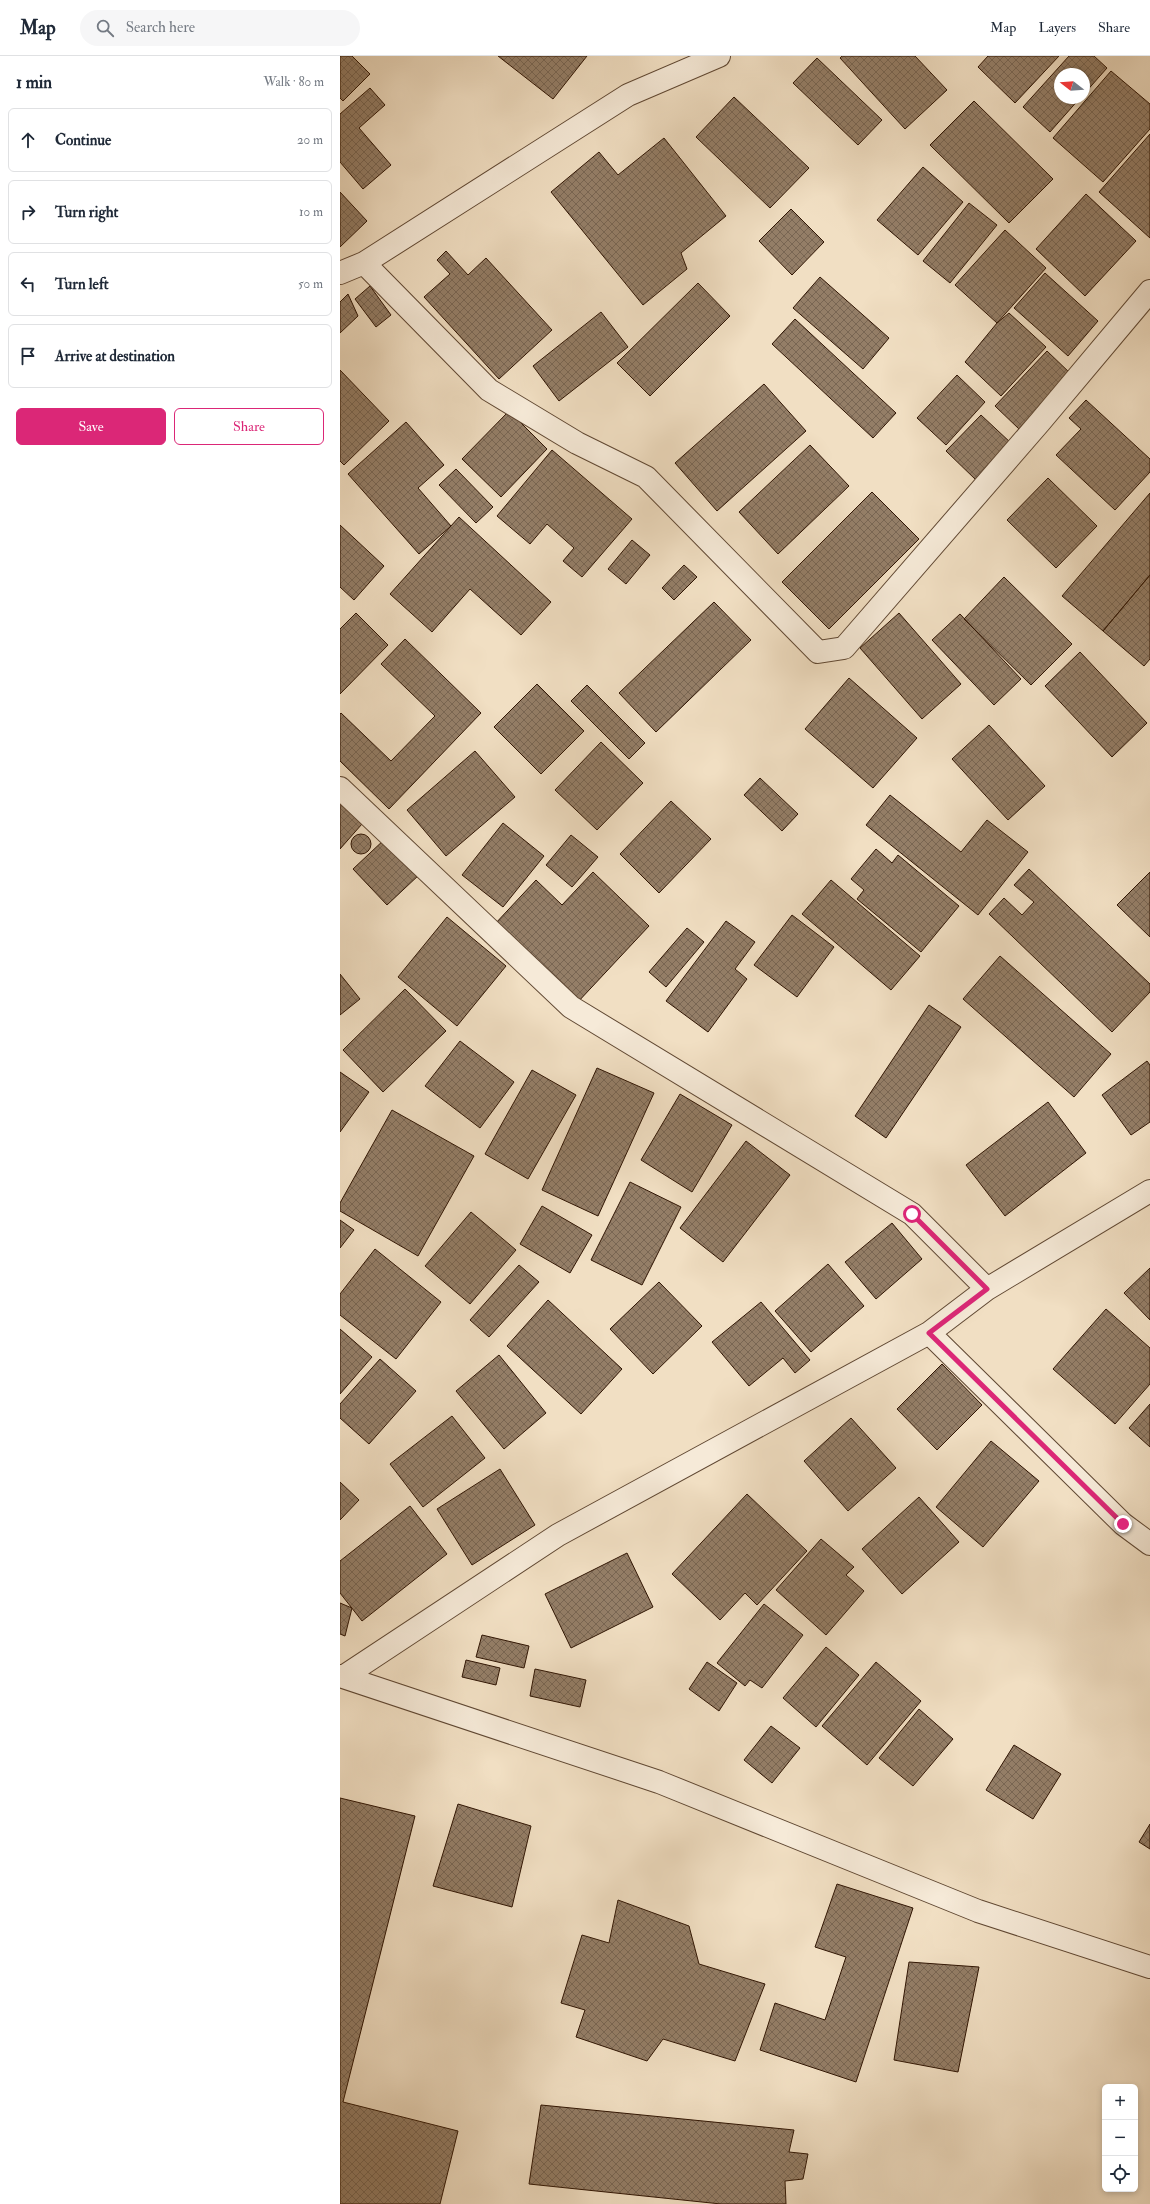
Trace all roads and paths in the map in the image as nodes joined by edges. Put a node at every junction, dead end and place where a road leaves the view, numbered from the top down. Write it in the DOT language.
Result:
graph roads {
  1 [pos="719,56"];
  2 [pos="364,263"];
  3 [pos="340,273"];
  4 [pos="1150,291"];
  5 [pos="340,788"];
  6 [pos="1150,1191"];
  7 [pos="987,1289"];
  8 [pos="929,1333"];
  9 [pos="1150,1544"];
  10 [pos="341,1676"];
  11 [pos="1150,1967"];
  1 -- 2 [label="street"];
  2 -- 3 [label="street"];
  2 -- 4 [label="street"];
  5 -- 7 [label="street"];
  6 -- 7 [label="street"];
  7 -- 8 [label="street"];
  8 -- 9 [label="street"];
  8 -- 10 [label="street"];
  10 -- 11 [label="street"];
}
